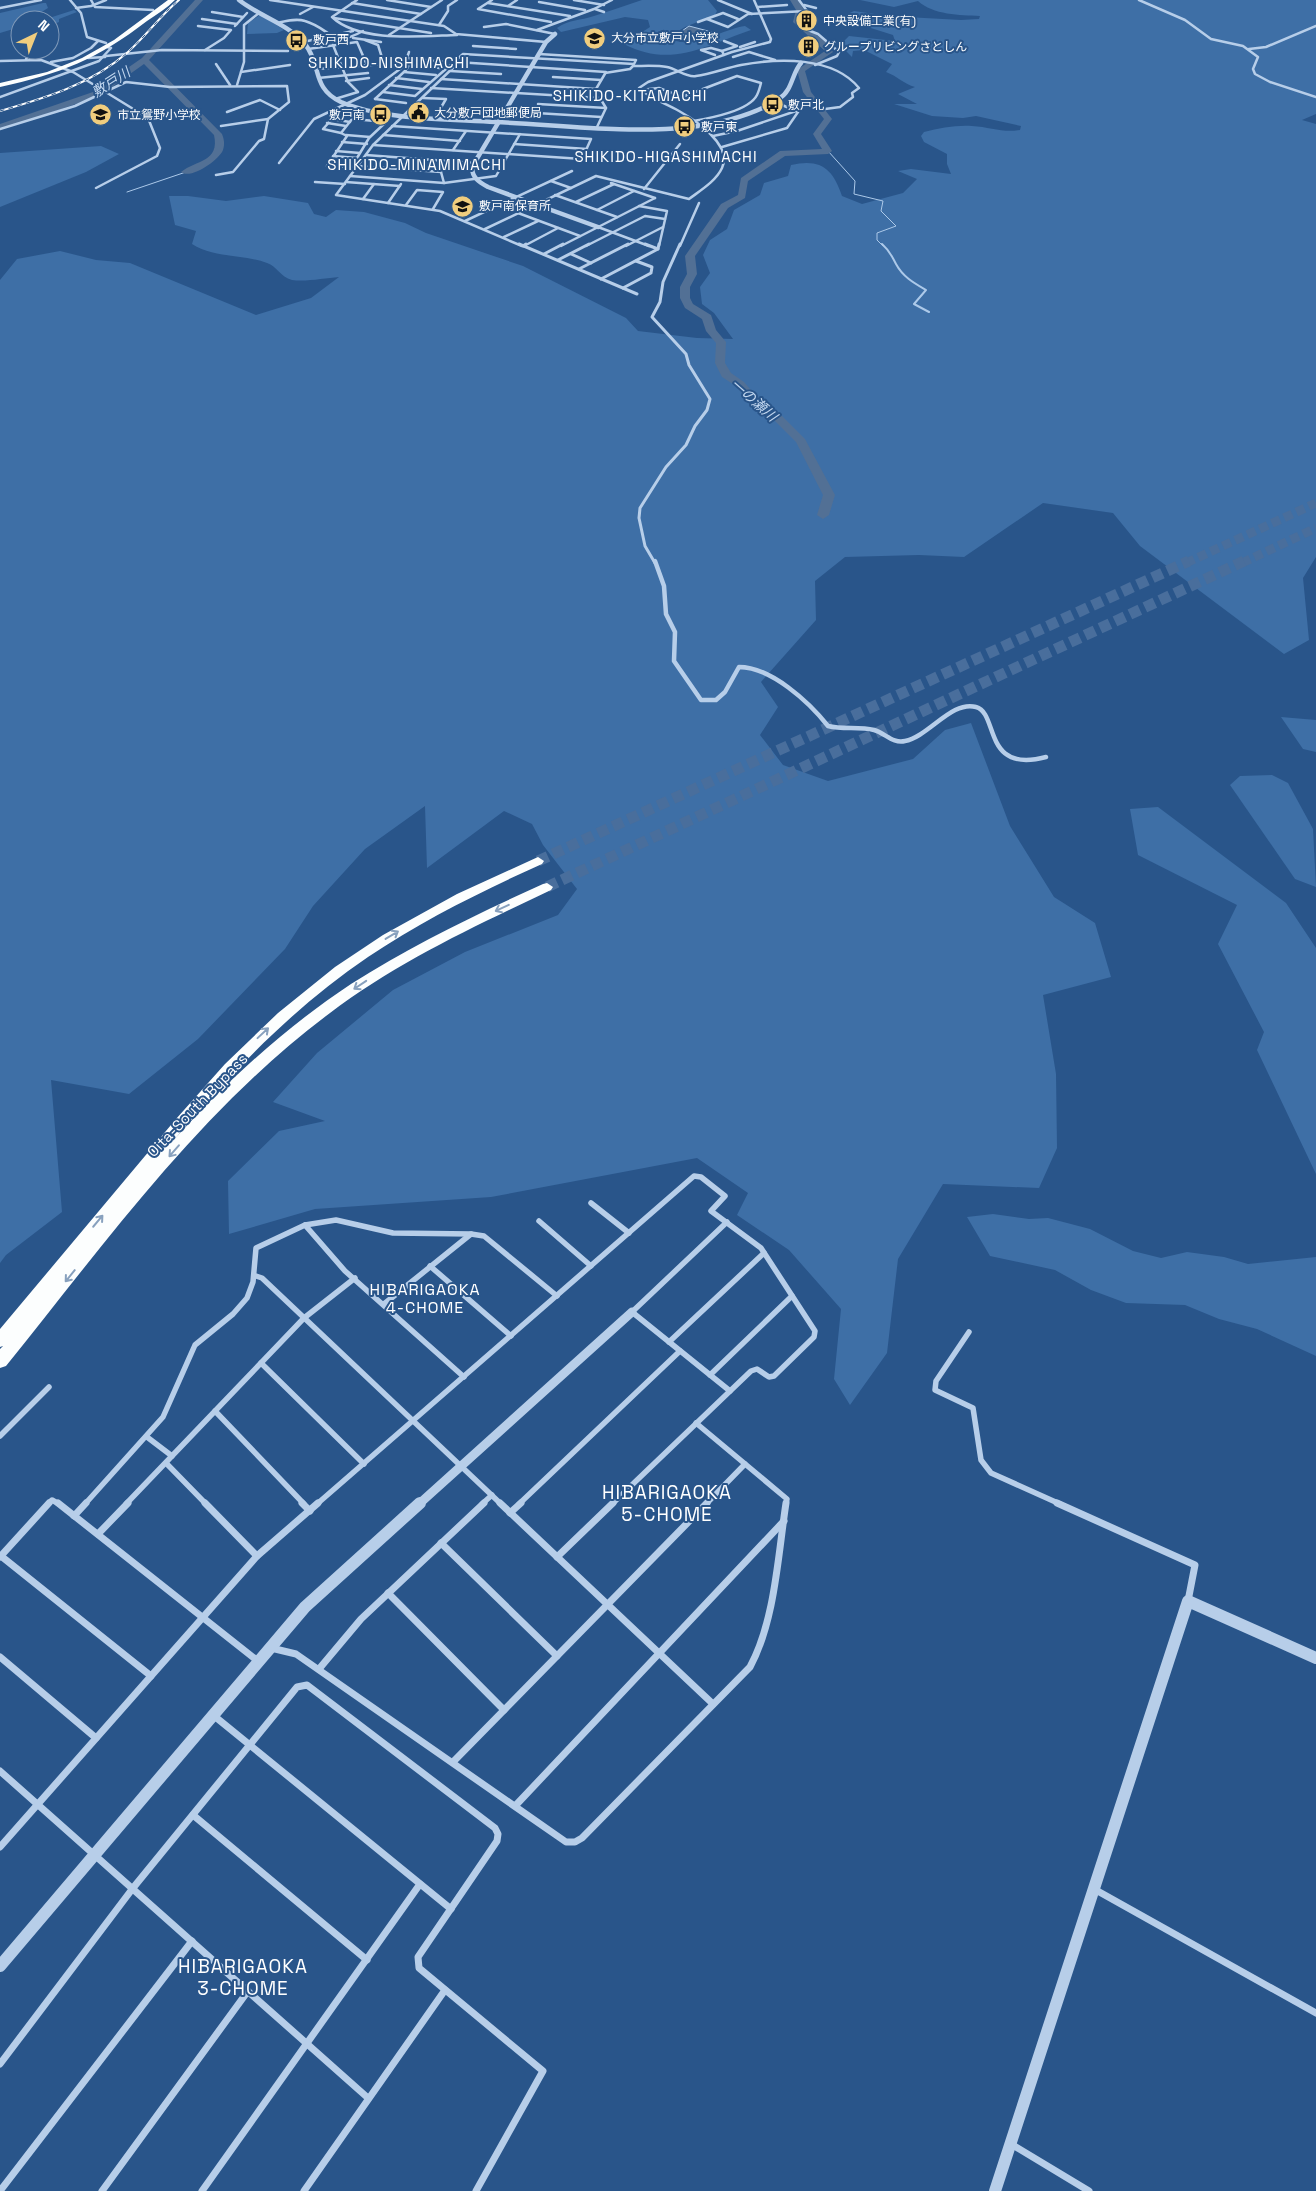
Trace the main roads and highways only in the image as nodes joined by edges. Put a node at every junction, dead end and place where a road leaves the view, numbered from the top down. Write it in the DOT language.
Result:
graph roads {
  1 [pos="166,0"];
  2 [pos="172,0"];
  3 [pos="107,45"];
  4 [pos="62,67"];
  5 [pos="0,84"];
  6 [pos="538,860"];
  7 [pos="546,888"];
  8 [pos="0,1340"];
  9 [pos="0,1361"];
  1 -- 3 [label="highway"];
  2 -- 3 [label="highway"];
  3 -- 4 [label="highway"];
  3 -- 4 [label="highway"];
  4 -- 5 [label="highway"];
  8 -- 6 [label="highway, Oita-South Bypass, one-way"];
  7 -- 9 [label="highway, Oita-South Bypass, one-way"];
}
